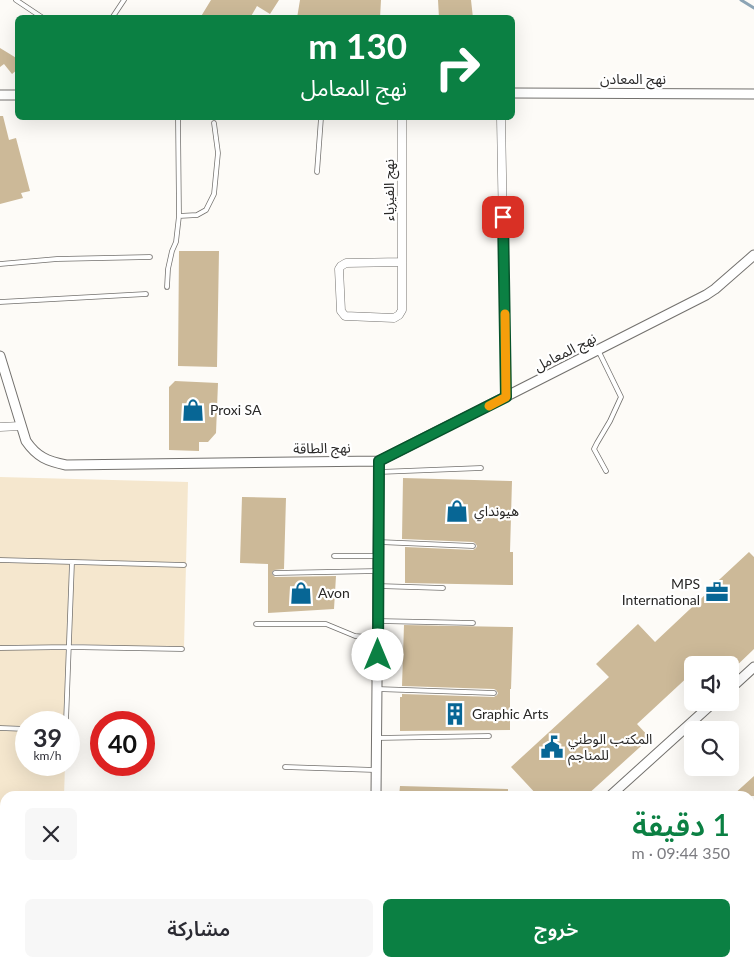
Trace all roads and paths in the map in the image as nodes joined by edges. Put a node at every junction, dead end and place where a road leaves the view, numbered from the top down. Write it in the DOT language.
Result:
graph roads {
  1 [pos="16,0"];
  2 [pos="124,0"];
  3 [pos="39,15"];
  4 [pos="115,15"];
  5 [pos="515,93"];
  6 [pos="754,94"];
  7 [pos="0,95"];
  8 [pos="15,95"];
  9 [pos="178,120"];
  10 [pos="321,120"];
  11 [pos="402,120"];
  12 [pos="501,120"];
  13 [pos="214,123"];
  14 [pos="317,172"];
  15 [pos="179,216"];
  16 [pos="754,255"];
  17 [pos="150,257"];
  18 [pos="402,262"];
  19 [pos="0,264"];
  20 [pos="167,287"];
  21 [pos="146,294"];
  22 [pos="0,302"];
  23 [pos="598,350"];
  24 [pos="0,356"];
  25 [pos="506,397"];
  26 [pos="21,426"];
  27 [pos="0,427"];
  28 [pos="379,461"];
  29 [pos="481,468"];
  30 [pos="606,471"];
  31 [pos="379,472"];
  32 [pos="379,542"];
  33 [pos="473,546"];
  34 [pos="334,556"];
  35 [pos="378,556"];
  36 [pos="0,560"];
  37 [pos="72,562"];
  38 [pos="184,566"];
  39 [pos="378,571"];
  40 [pos="275,573"];
  41 [pos="378,586"];
  42 [pos="443,588"];
  43 [pos="378,621"];
  44 [pos="473,623"];
  45 [pos="256,624"];
  46 [pos="378,638"];
  47 [pos="69,647"];
  48 [pos="0,648"];
  49 [pos="182,649"];
  50 [pos="754,667"];
  51 [pos="739,680"];
  52 [pos="377,689"];
  53 [pos="494,693"];
  54 [pos="66,711"];
  55 [pos="704,711"];
  56 [pos="0,728"];
  57 [pos="15,729"];
  58 [pos="489,736"];
  59 [pos="377,738"];
  60 [pos="284,767"];
  61 [pos="376,770"];
  62 [pos="376,791"];
  63 [pos="616,791"];
  1 -- 3 [label="lane"];
  2 -- 4 [label="lane"];
  5 -- 6 [label="street, نهج المعادن"];
  7 -- 8 [label="street"];
  9 -- 15 [label="lane"];
  10 -- 14 [label="lane"];
  11 -- 18 [label="street, نهج الفيزياء"];
  12 -- 25 [label="street"];
  13 -- 15 [label="lane"];
  15 -- 20 [label="lane"];
  16 -- 23 [label="street, نهج المعامل"];
  17 -- 19 [label="lane"];
  18 -- 18 [label="street, نهج الفيزياء"];
  21 -- 22 [label="lane"];
  23 -- 25 [label="street, نهج المعامل"];
  23 -- 30 [label="lane"];
  24 -- 26 [label="street, نهج الطاقة"];
  25 -- 28 [label="street, نهج المعامل"];
  26 -- 27 [label="street"];
  26 -- 28 [label="street, نهج الطاقة"];
  28 -- 31 [label="street"];
  29 -- 31 [label="lane"];
  31 -- 32 [label="street"];
  32 -- 33 [label="lane"];
  32 -- 35 [label="street"];
  34 -- 35 [label="lane"];
  35 -- 39 [label="street"];
  36 -- 37 [label="lane"];
  37 -- 38 [label="lane"];
  37 -- 47 [label="lane"];
  39 -- 40 [label="lane"];
  39 -- 41 [label="street"];
  41 -- 42 [label="lane"];
  41 -- 43 [label="street"];
  43 -- 44 [label="lane"];
  43 -- 46 [label="street"];
  45 -- 46 [label="lane"];
  46 -- 52 [label="street"];
  47 -- 48 [label="lane"];
  47 -- 49 [label="lane"];
  47 -- 54 [label="lane"];
  50 -- 51 [label="street"];
  52 -- 53 [label="lane"];
  52 -- 59 [label="street"];
  55 -- 63 [label="street"];
  56 -- 57 [label="lane"];
  58 -- 59 [label="lane"];
  59 -- 61 [label="street"];
  60 -- 61 [label="lane"];
  61 -- 62 [label="street"];
}
